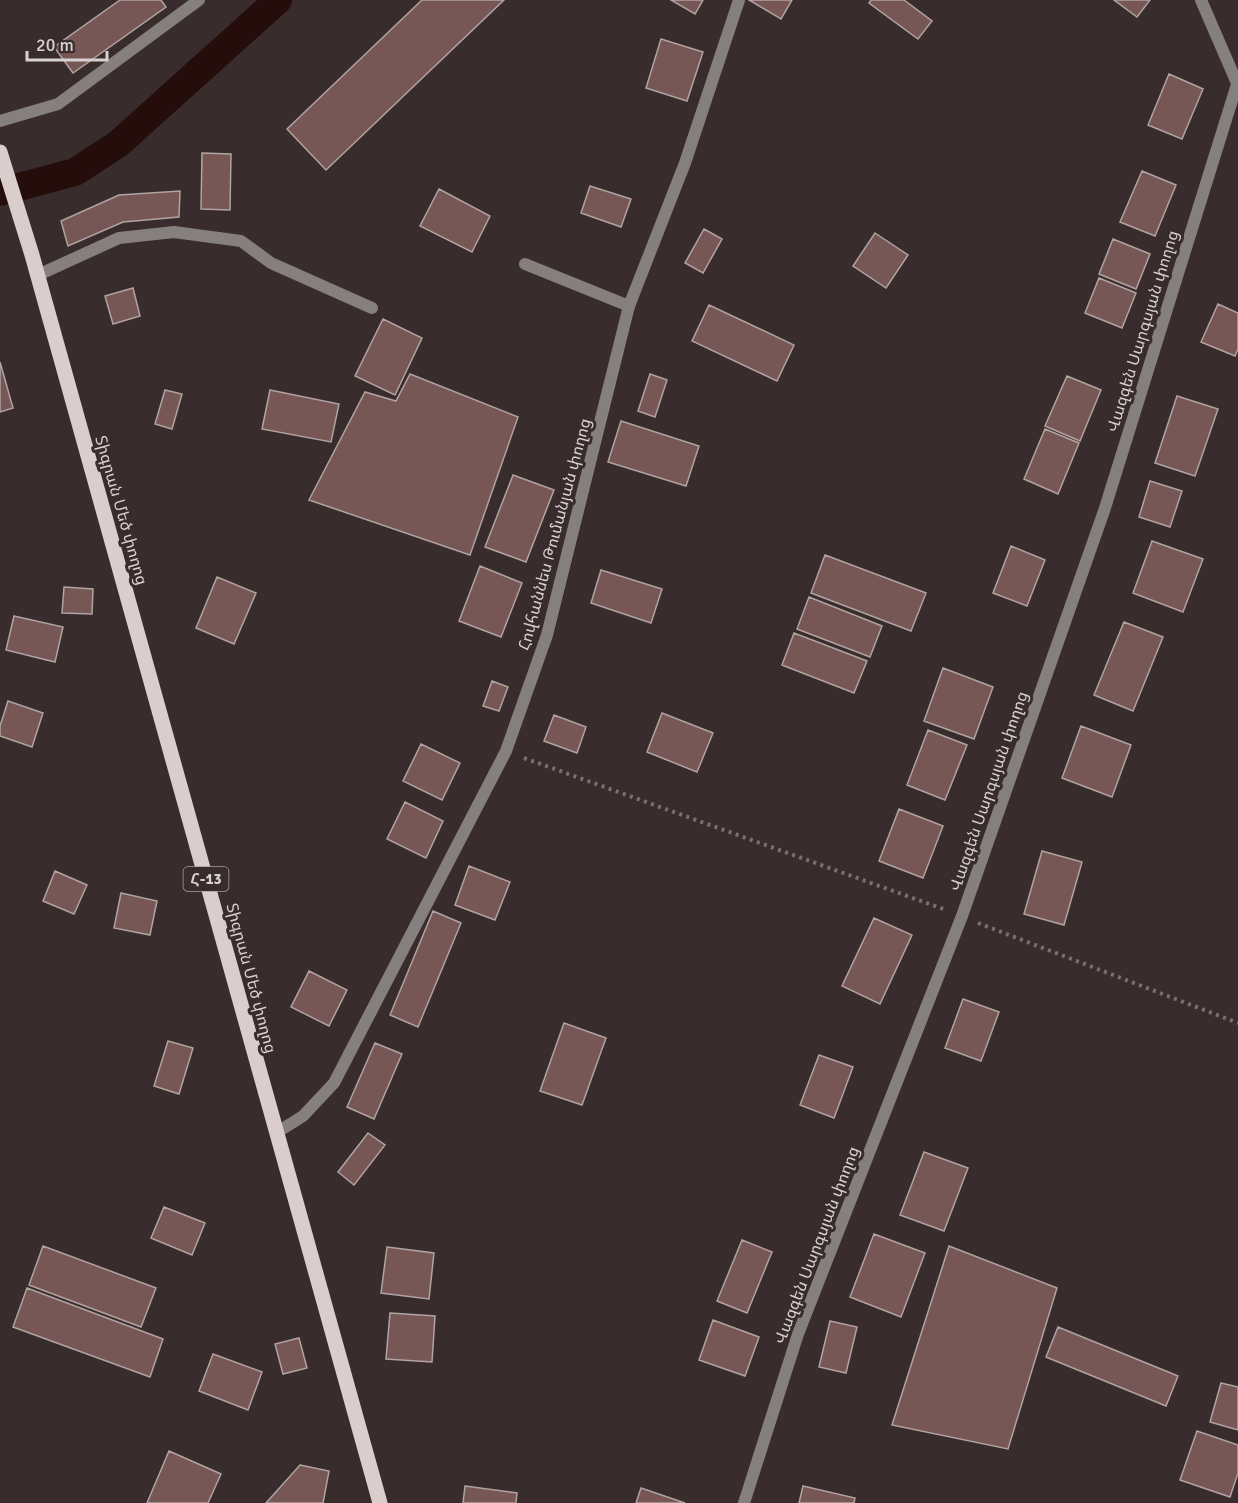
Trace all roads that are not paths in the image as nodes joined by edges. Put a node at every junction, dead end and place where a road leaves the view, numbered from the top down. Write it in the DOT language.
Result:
graph roads {
  1 [pos="199,0"];
  2 [pos="739,0"];
  3 [pos="1201,0"];
  4 [pos="1238,83"];
  5 [pos="0,121"];
  6 [pos="0,152"];
  7 [pos="525,264"];
  8 [pos="38,275"];
  9 [pos="629,306"];
  10 [pos="372,308"];
  11 [pos="276,1133"];
  12 [pos="380,1503"];
  13 [pos="744,1503"];
  1 -- 5 [label="street"];
  2 -- 9 [label="street, Հովհաննես Թումանյան փողոց"];
  3 -- 4 [label="street"];
  4 -- 13 [label="street, Վազգեն Սարգսյան փողոց"];
  6 -- 8 [label="main road, Տիգրան Մեծ փողոց / Հ-13"];
  7 -- 9 [label="street"];
  8 -- 10 [label="street"];
  8 -- 11 [label="main road, Տիգրան Մեծ փողոց / Հ-13"];
  9 -- 11 [label="street, Հովհաննես Թումանյան փողոց"];
  11 -- 12 [label="main road, Տիգրան Մեծ փողոց / Հ-13"];
}
